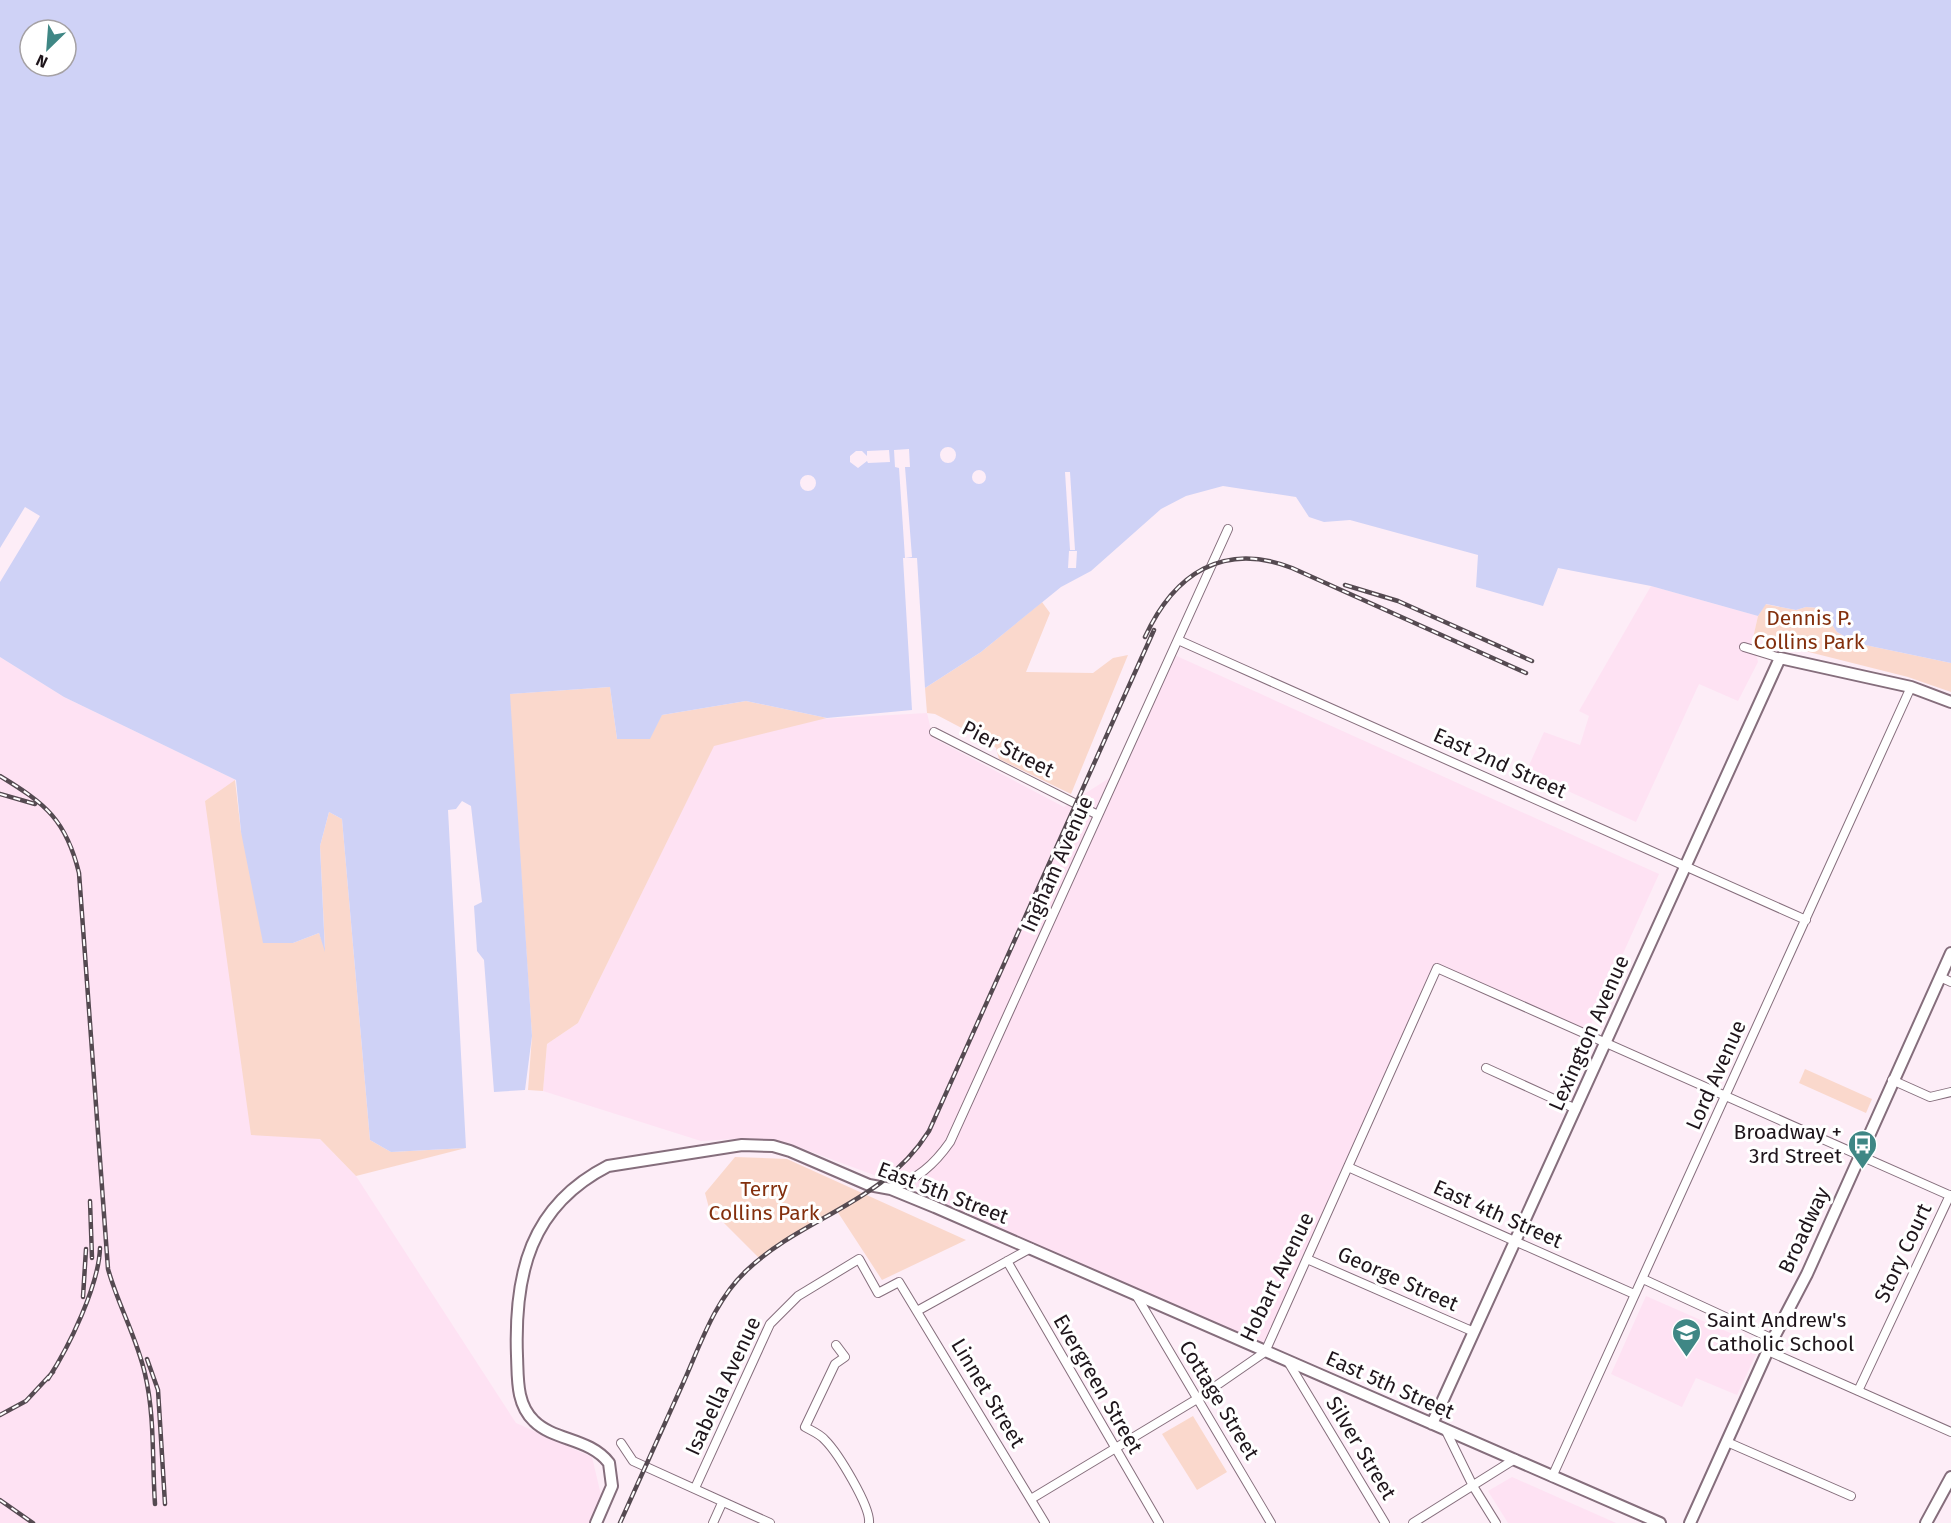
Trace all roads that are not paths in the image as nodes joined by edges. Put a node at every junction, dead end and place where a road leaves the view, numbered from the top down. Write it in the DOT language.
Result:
graph roads {
  1 [pos="1228,529"];
  2 [pos="1178,640"];
  3 [pos="1744,648"];
  4 [pos="1780,657"];
  5 [pos="1911,687"];
  6 [pos="1951,702"];
  7 [pos="934,732"];
  8 [pos="1098,815"];
  9 [pos="1685,866"];
  10 [pos="1806,920"];
  11 [pos="1951,953"];
  12 [pos="1940,977"];
  13 [pos="1951,982"];
  14 [pos="1606,1041"];
  15 [pos="1486,1068"];
  16 [pos="1892,1080"];
  17 [pos="1951,1092"];
  18 [pos="1726,1095"];
  19 [pos="1576,1109"];
  20 [pos="1860,1156"];
  21 [pos="1348,1167"];
  22 [pos="891,1189"];
  23 [pos="1950,1195"];
  24 [pos="1515,1242"];
  25 [pos="1031,1248"];
  26 [pos="1308,1259"];
  27 [pos="1007,1261"];
  28 [pos="1643,1279"];
  29 [pos="899,1282"];
  30 [pos="1634,1294"];
  31 [pos="1137,1295"];
  32 [pos="917,1311"];
  33 [pos="1474,1332"];
  34 [pos="1773,1339"];
  35 [pos="836,1345"];
  36 [pos="1768,1351"];
  37 [pos="1265,1352"];
  38 [pos="1287,1360"];
  39 [pos="1858,1391"];
  40 [pos="1197,1399"];
  41 [pos="1432,1424"];
  42 [pos="1446,1431"];
  43 [pos="1951,1432"];
  44 [pos="1727,1442"];
  45 [pos="621,1443"];
  46 [pos="1114,1449"];
  47 [pos="1515,1459"];
  48 [pos="1552,1477"];
  49 [pos="1951,1477"];
  50 [pos="1473,1486"];
  51 [pos="695,1488"];
  52 [pos="1851,1497"];
  53 [pos="1031,1499"];
  54 [pos="722,1503"];
  55 [pos="596,1523"];
  56 [pos="713,1523"];
  57 [pos="770,1523"];
  58 [pos="869,1523"];
  59 [pos="1045,1523"];
  60 [pos="1159,1523"];
  61 [pos="1271,1523"];
  62 [pos="1385,1523"];
  63 [pos="1413,1523"];
  64 [pos="1496,1523"];
  65 [pos="1660,1523"];
  66 [pos="1690,1523"];
  67 [pos="1926,1523"];
  1 -- 2 [label="street, Ingham Avenue"];
  2 -- 8 [label="street, Ingham Avenue"];
  2 -- 9 [label="street, East 2nd Street"];
  3 -- 4 [label="street"];
  4 -- 5 [label="street"];
  4 -- 9 [label="street, Lexington Avenue"];
  5 -- 6 [label="street"];
  5 -- 10 [label="street, Lord Avenue"];
  7 -- 8 [label="street, Pier Street"];
  8 -- 22 [label="street, Ingham Avenue"];
  9 -- 10 [label="street, East 2nd Street"];
  9 -- 14 [label="street, Lexington Avenue"];
  10 -- 18 [label="street, Lord Avenue"];
  11 -- 12 [label="street, Broadway"];
  12 -- 13 [label="street"];
  12 -- 16 [label="street, Broadway"];
  14 -- 18 [label="street"];
  14 -- 19 [label="street, Lexington Avenue"];
  14 -- 21 [label="street, Hobart Avenue"];
  15 -- 19 [label="street"];
  16 -- 17 [label="street"];
  16 -- 20 [label="street, Broadway"];
  18 -- 20 [label="street"];
  18 -- 28 [label="street, Lord Avenue"];
  19 -- 24 [label="street, Lexington Avenue"];
  20 -- 23 [label="street"];
  20 -- 34 [label="street, Broadway"];
  21 -- 24 [label="street, East 4th Street"];
  21 -- 26 [label="street, Hobart Avenue"];
  22 -- 25 [label="street, East 5th Street"];
  22 -- 55 [label="street, East 5th Street"];
  23 -- 39 [label="street, Story Court"];
  24 -- 30 [label="street, East 4th Street"];
  24 -- 33 [label="street, Lexington Avenue"];
  25 -- 27 [label="street"];
  25 -- 31 [label="street, East 5th Street"];
  26 -- 33 [label="street, George Street"];
  26 -- 37 [label="street, Hobart Avenue"];
  27 -- 32 [label="street"];
  27 -- 46 [label="street, Evergreen Street"];
  28 -- 30 [label="street, Lord Avenue"];
  28 -- 34 [label="street"];
  29 -- 32 [label="street, Linnet Street"];
  29 -- 51 [label="street, Isabella Avenue"];
  30 -- 48 [label="street, Lord Avenue"];
  31 -- 37 [label="street, East 5th Street"];
  31 -- 40 [label="street, Cottage Street"];
  32 -- 53 [label="street, Linnet Street"];
  33 -- 41 [label="street, Lexington Avenue"];
  34 -- 36 [label="street, Broadway"];
  35 -- 58 [label="street"];
  36 -- 39 [label="street"];
  36 -- 44 [label="street, Broadway"];
  37 -- 38 [label="street, East 5th Street"];
  37 -- 40 [label="street, Hobart Avenue"];
  38 -- 41 [label="street, East 5th Street"];
  38 -- 62 [label="street, Silver Street"];
  39 -- 43 [label="street"];
  40 -- 46 [label="street, Hobart Avenue"];
  40 -- 61 [label="street, Cottage Street"];
  41 -- 42 [label="street, East 5th Street"];
  42 -- 47 [label="street, East 5th Street"];
  42 -- 50 [label="street"];
  44 -- 52 [label="street"];
  44 -- 66 [label="street, Broadway"];
  45 -- 51 [label="street"];
  46 -- 53 [label="street, Hobart Avenue"];
  46 -- 60 [label="street, Evergreen Street"];
  47 -- 48 [label="street, East 5th Street"];
  47 -- 50 [label="street"];
  48 -- 65 [label="street, East 5th Street"];
  49 -- 67 [label="street"];
  50 -- 63 [label="street"];
  50 -- 64 [label="street"];
  51 -- 54 [label="street"];
  53 -- 59 [label="street, Linnet Street"];
  54 -- 56 [label="street"];
  54 -- 57 [label="street"];
}
